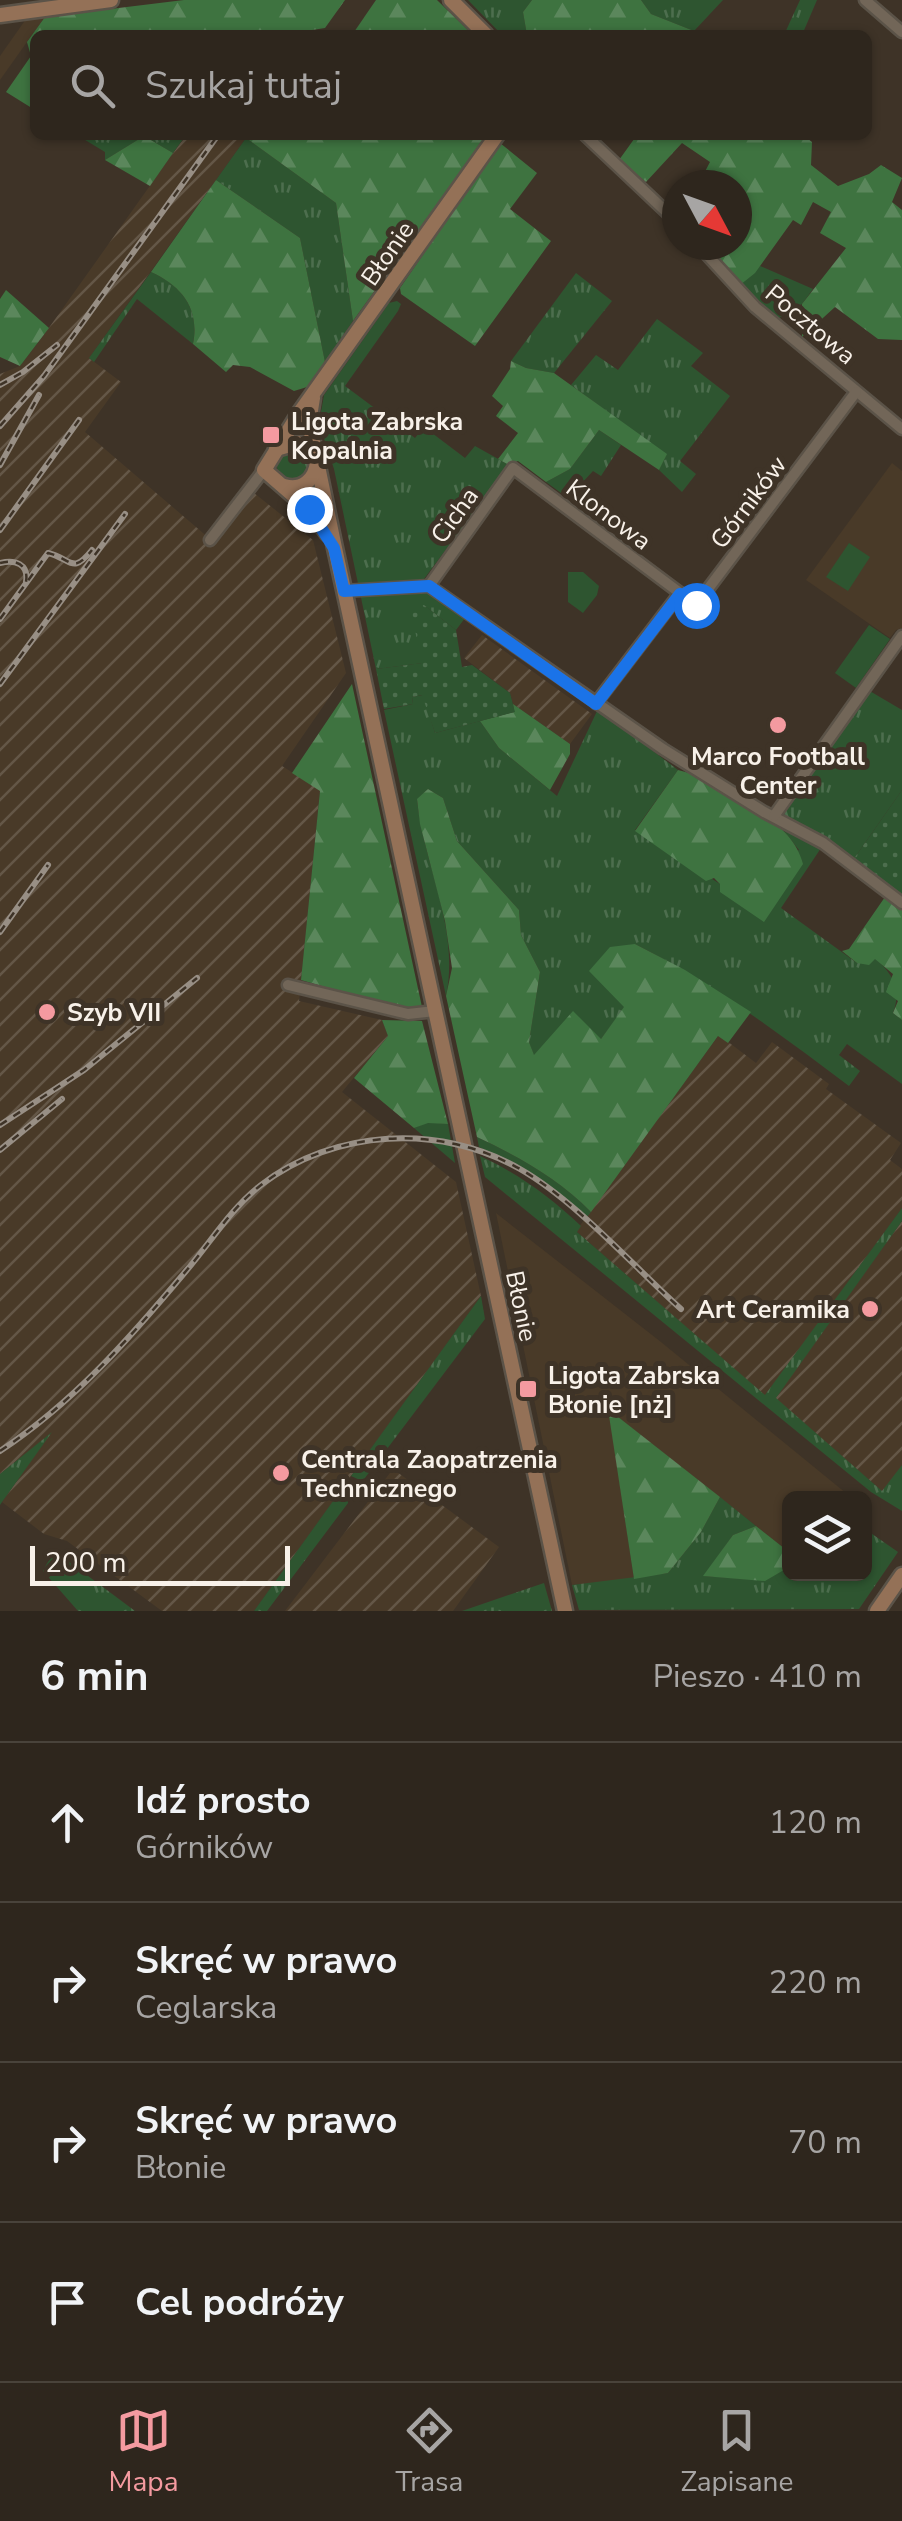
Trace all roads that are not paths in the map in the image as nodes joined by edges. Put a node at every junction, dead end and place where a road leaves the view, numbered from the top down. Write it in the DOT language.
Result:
graph roads {
  1 [pos="111,0"];
  2 [pos="864,0"];
  3 [pos="458,4"];
  4 [pos="7,14"];
  5 [pos="481,30"];
  6 [pos="902,32"];
  7 [pos="493,140"];
  8 [pos="590,140"];
  9 [pos="662,208"];
  10 [pos="712,260"];
  11 [pos="856,392"];
  12 [pos="312,398"];
  13 [pos="902,429"];
  14 [pos="276,449"];
  15 [pos="317,460"];
  16 [pos="512,468"];
  17 [pos="264,470"];
  18 [pos="280,485"];
  19 [pos="210,540"];
  20 [pos="334,548"];
  21 [pos="429,586"];
  22 [pos="344,591"];
  23 [pos="680,594"];
  24 [pos="902,636"];
  25 [pos="596,704"];
  26 [pos="774,816"];
  27 [pos="902,903"];
  28 [pos="288,984"];
  29 [pos="435,1011"];
  30 [pos="902,1575"];
  31 [pos="565,1611"];
  32 [pos="877,1611"];
  1 -- 4 [label="street"];
  2 -- 6 [label="street"];
  3 -- 5 [label="street"];
  7 -- 12 [label="street, Błonie"];
  8 -- 9 [label="street"];
  10 -- 11 [label="street, Pocztowa"];
  11 -- 13 [label="street, Pocztowa"];
  11 -- 23 [label="street, Górników"];
  12 -- 14 [label="street, Błonie"];
  12 -- 15 [label="street, Błonie"];
  14 -- 15 [label="street"];
  14 -- 17 [label="street, Błonie"];
  15 -- 18 [label="street"];
  15 -- 20 [label="street, Błonie"];
  16 -- 21 [label="street, Cicha"];
  16 -- 23 [label="street, Klonowa"];
  17 -- 18 [label="street, Błonie"];
  17 -- 19 [label="street, Błonie"];
  18 -- 20 [label="street, Błonie"];
  20 -- 22 [label="street, Błonie"];
  21 -- 22 [label="street"];
  21 -- 25 [label="street"];
  22 -- 29 [label="street, Błonie"];
  23 -- 25 [label="street"];
  24 -- 26 [label="street"];
  25 -- 26 [label="street"];
  26 -- 27 [label="street"];
  28 -- 29 [label="street"];
  29 -- 31 [label="street, Błonie"];
  30 -- 32 [label="street"];
}
